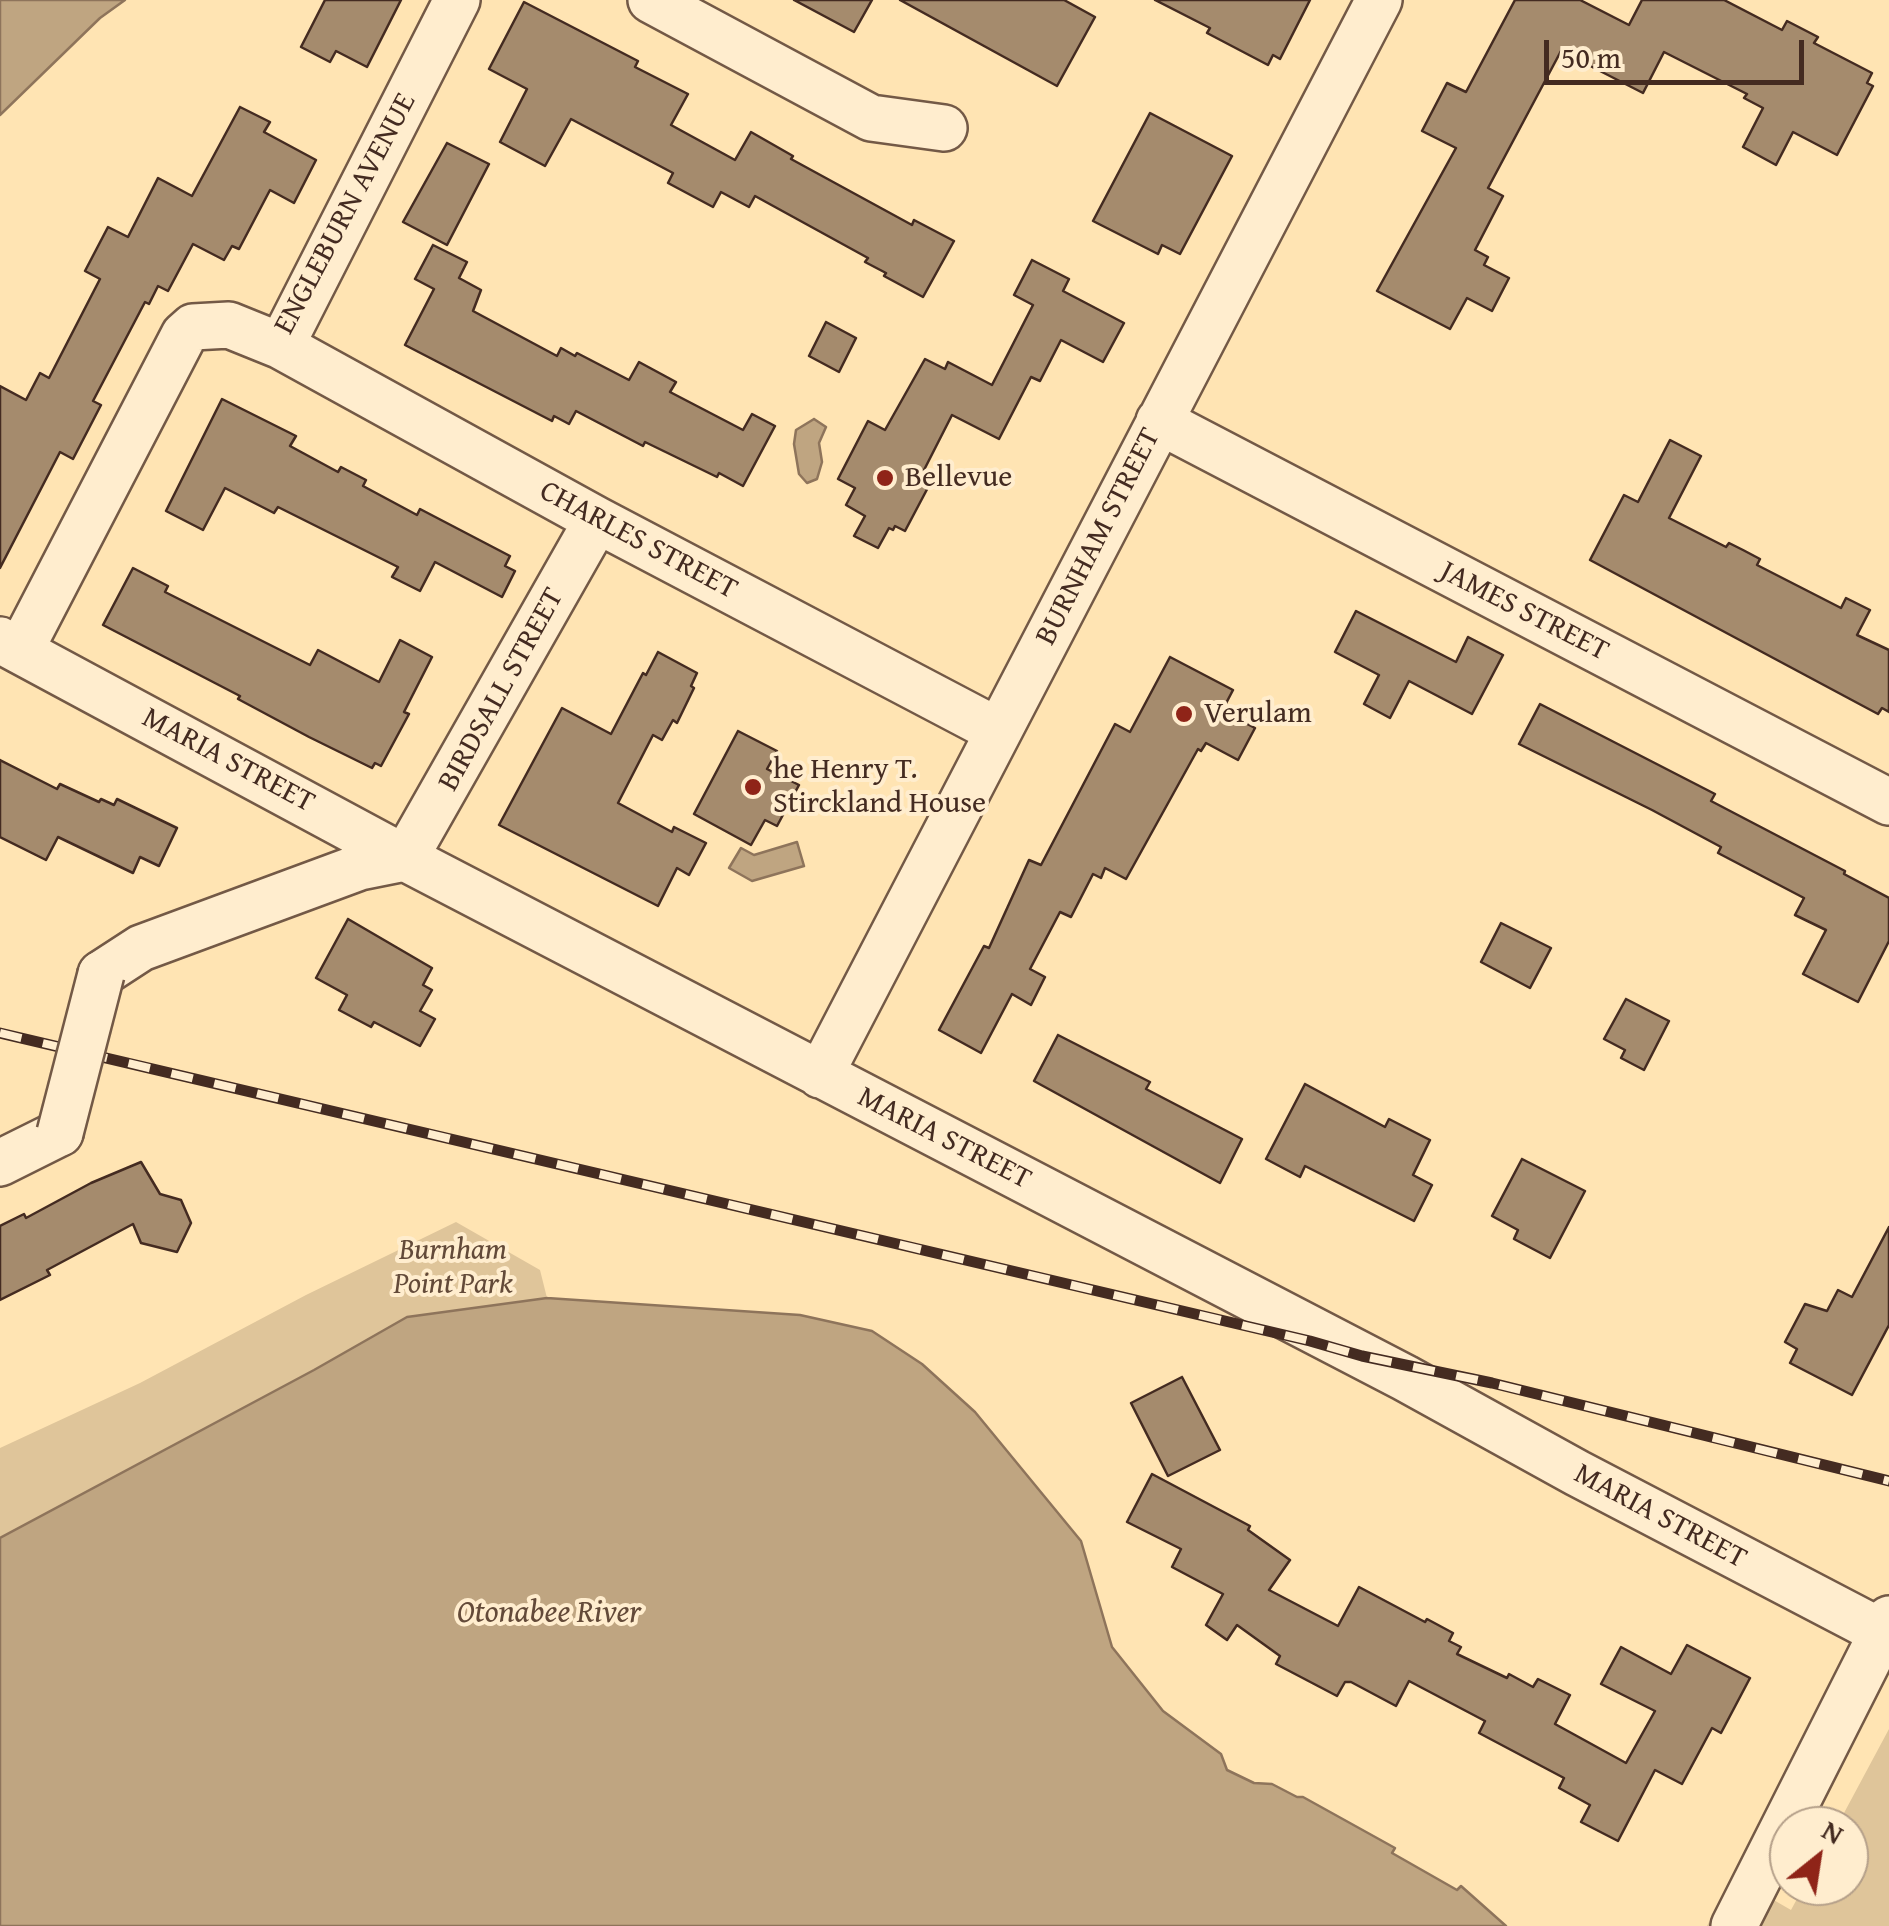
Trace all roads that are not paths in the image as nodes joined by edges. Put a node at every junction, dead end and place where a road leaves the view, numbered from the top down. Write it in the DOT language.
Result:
graph roads {
  1 [pos="457,0"];
  2 [pos="651,0"];
  3 [pos="1379,0"];
  4 [pos="944,128"];
  5 [pos="281,346"];
  6 [pos="1159,421"];
  7 [pos="596,520"];
  8 [pos="10,645"];
  9 [pos="998,731"];
  10 [pos="1889,802"];
  11 [pos="405,858"];
  12 [pos="820,1075"];
  13 [pos="0,1163"];
  14 [pos="1887,1630"];
  15 [pos="1734,1926"];
  1 -- 5 [label="street, ENGLEBURN AVENUE"];
  2 -- 4 [label="street"];
  3 -- 6 [label="street, BURNHAM STREET"];
  5 -- 7 [label="street, CHARLES STREET"];
  5 -- 8 [label="street, ENGLEBURN AVENUE"];
  6 -- 9 [label="street, BURNHAM STREET"];
  6 -- 10 [label="street, JAMES STREET"];
  7 -- 9 [label="street, CHARLES STREET"];
  7 -- 11 [label="street, BIRDSALL STREET"];
  8 -- 11 [label="street, MARIA STREET"];
  9 -- 12 [label="street, BURNHAM STREET"];
  11 -- 12 [label="street, MARIA STREET"];
  11 -- 13 [label="street, bridge"];
  12 -- 14 [label="street, MARIA STREET"];
  14 -- 15 [label="street"];
}
